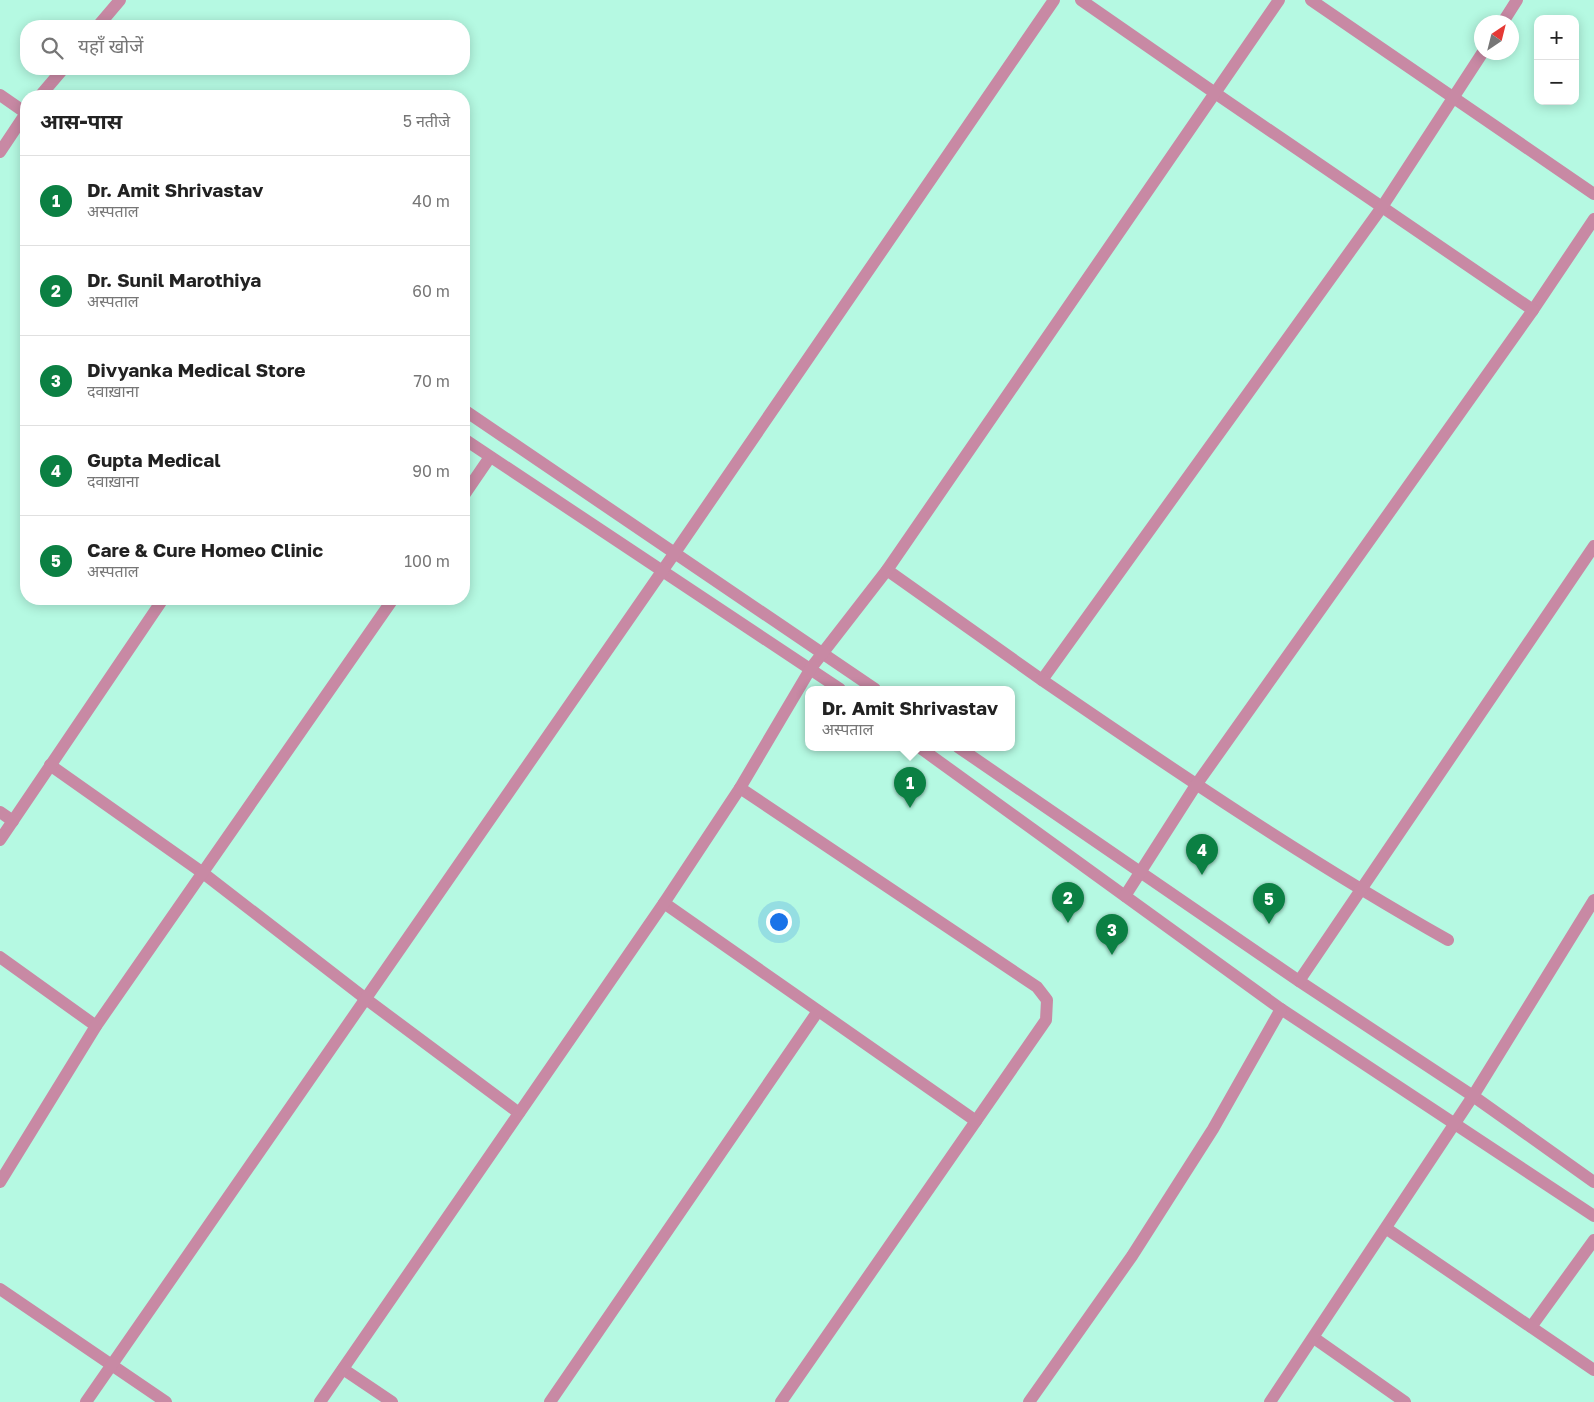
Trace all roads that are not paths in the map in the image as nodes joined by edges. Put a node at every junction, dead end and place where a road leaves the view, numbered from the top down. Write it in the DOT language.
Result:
graph roads {
  1 [pos="120,0"];
  2 [pos="1054,0"];
  3 [pos="1081,0"];
  4 [pos="1279,0"];
  5 [pos="1311,0"];
  6 [pos="1517,0"];
  7 [pos="1507,15"];
  8 [pos="103,20"];
  9 [pos="1478,60"];
  10 [pos="58,75"];
  11 [pos="45,90"];
  12 [pos="1215,93"];
  13 [pos="0,95"];
  14 [pos="1454,97"];
  15 [pos="20,109"];
  16 [pos="20,122"];
  17 [pos="0,152"];
  18 [pos="1594,194"];
  19 [pos="1382,207"];
  20 [pos="1594,219"];
  21 [pos="1533,310"];
  22 [pos="470,414"];
  23 [pos="470,442"];
  24 [pos="490,457"];
  25 [pos="470,486"];
  26 [pos="1594,546"];
  27 [pos="674,554"];
  28 [pos="887,570"];
  29 [pos="662,571"];
  30 [pos="159,605"];
  31 [pos="389,605"];
  32 [pos="822,654"];
  33 [pos="811,668"];
  34 [pos="1042,680"];
  35 [pos="836,686"];
  36 [pos="870,686"];
  37 [pos="925,751"];
  38 [pos="964,751"];
  39 [pos="50,765"];
  40 [pos="1196,785"];
  41 [pos="740,788"];
  42 [pos="0,812"];
  43 [pos="13,821"];
  44 [pos="0,840"];
  45 [pos="203,873"];
  46 [pos="1141,873"];
  47 [pos="1360,891"];
  48 [pos="1125,896"];
  49 [pos="1594,900"];
  50 [pos="664,903"];
  51 [pos="1448,940"];
  52 [pos="0,957"];
  53 [pos="1299,981"];
  54 [pos="366,999"];
  55 [pos="1281,1009"];
  56 [pos="818,1011"];
  57 [pos="96,1026"];
  58 [pos="1473,1096"];
  59 [pos="519,1113"];
  60 [pos="976,1122"];
  61 [pos="1455,1123"];
  62 [pos="0,1182"];
  63 [pos="1594,1182"];
  64 [pos="1594,1216"];
  65 [pos="1387,1229"];
  66 [pos="1594,1240"];
  67 [pos="0,1289"];
  68 [pos="1531,1327"];
  69 [pos="1314,1338"];
  70 [pos="112,1365"];
  71 [pos="342,1369"];
  72 [pos="1594,1370"];
  73 [pos="86,1402"];
  74 [pos="166,1402"];
  75 [pos="320,1402"];
  76 [pos="392,1402"];
  77 [pos="550,1402"];
  78 [pos="781,1402"];
  79 [pos="1029,1402"];
  80 [pos="1270,1402"];
  81 [pos="1405,1402"];
  1 -- 8 [label="street"];
  2 -- 27 [label="street"];
  3 -- 12 [label="street"];
  4 -- 12 [label="street"];
  5 -- 14 [label="street"];
  6 -- 7 [label="street"];
  9 -- 14 [label="street"];
  10 -- 11 [label="street"];
  12 -- 19 [label="street"];
  12 -- 28 [label="street"];
  13 -- 15 [label="street"];
  14 -- 18 [label="street"];
  14 -- 19 [label="street"];
  16 -- 17 [label="street"];
  19 -- 21 [label="street"];
  19 -- 34 [label="street"];
  20 -- 21 [label="street"];
  21 -- 40 [label="street"];
  22 -- 27 [label="street"];
  23 -- 24 [label="street"];
  24 -- 25 [label="street"];
  24 -- 29 [label="street"];
  26 -- 47 [label="street"];
  27 -- 29 [label="street"];
  27 -- 32 [label="street"];
  28 -- 32 [label="street"];
  28 -- 34 [label="street"];
  29 -- 33 [label="street"];
  29 -- 54 [label="street"];
  30 -- 39 [label="street"];
  31 -- 45 [label="street"];
  32 -- 33 [label="street"];
  32 -- 36 [label="street"];
  33 -- 35 [label="street"];
  33 -- 41 [label="street"];
  34 -- 40 [label="street"];
  37 -- 48 [label="street"];
  38 -- 46 [label="street"];
  39 -- 43 [label="street"];
  39 -- 45 [label="street"];
  40 -- 46 [label="street"];
  40 -- 47 [label="street"];
  41 -- 50 [label="street"];
  41 -- 60 [label="street"];
  42 -- 43 [label="street"];
  43 -- 44 [label="street"];
  45 -- 54 [label="street"];
  45 -- 57 [label="street"];
  46 -- 48 [label="street"];
  46 -- 53 [label="street"];
  47 -- 51 [label="street"];
  47 -- 53 [label="street"];
  48 -- 55 [label="street"];
  49 -- 58 [label="street"];
  50 -- 56 [label="street"];
  50 -- 59 [label="street"];
  52 -- 57 [label="street"];
  53 -- 58 [label="street"];
  54 -- 59 [label="street"];
  54 -- 70 [label="street"];
  55 -- 61 [label="street"];
  55 -- 79 [label="street"];
  56 -- 60 [label="street"];
  56 -- 77 [label="street"];
  57 -- 62 [label="street"];
  58 -- 61 [label="street"];
  58 -- 63 [label="street"];
  59 -- 71 [label="street"];
  60 -- 78 [label="street"];
  61 -- 64 [label="street"];
  61 -- 65 [label="street"];
  65 -- 68 [label="street"];
  65 -- 69 [label="street"];
  66 -- 68 [label="street"];
  67 -- 70 [label="street"];
  68 -- 72 [label="street"];
  69 -- 80 [label="street"];
  69 -- 81 [label="street"];
  70 -- 73 [label="street"];
  70 -- 74 [label="street"];
  71 -- 75 [label="street"];
  71 -- 76 [label="street"];
}
